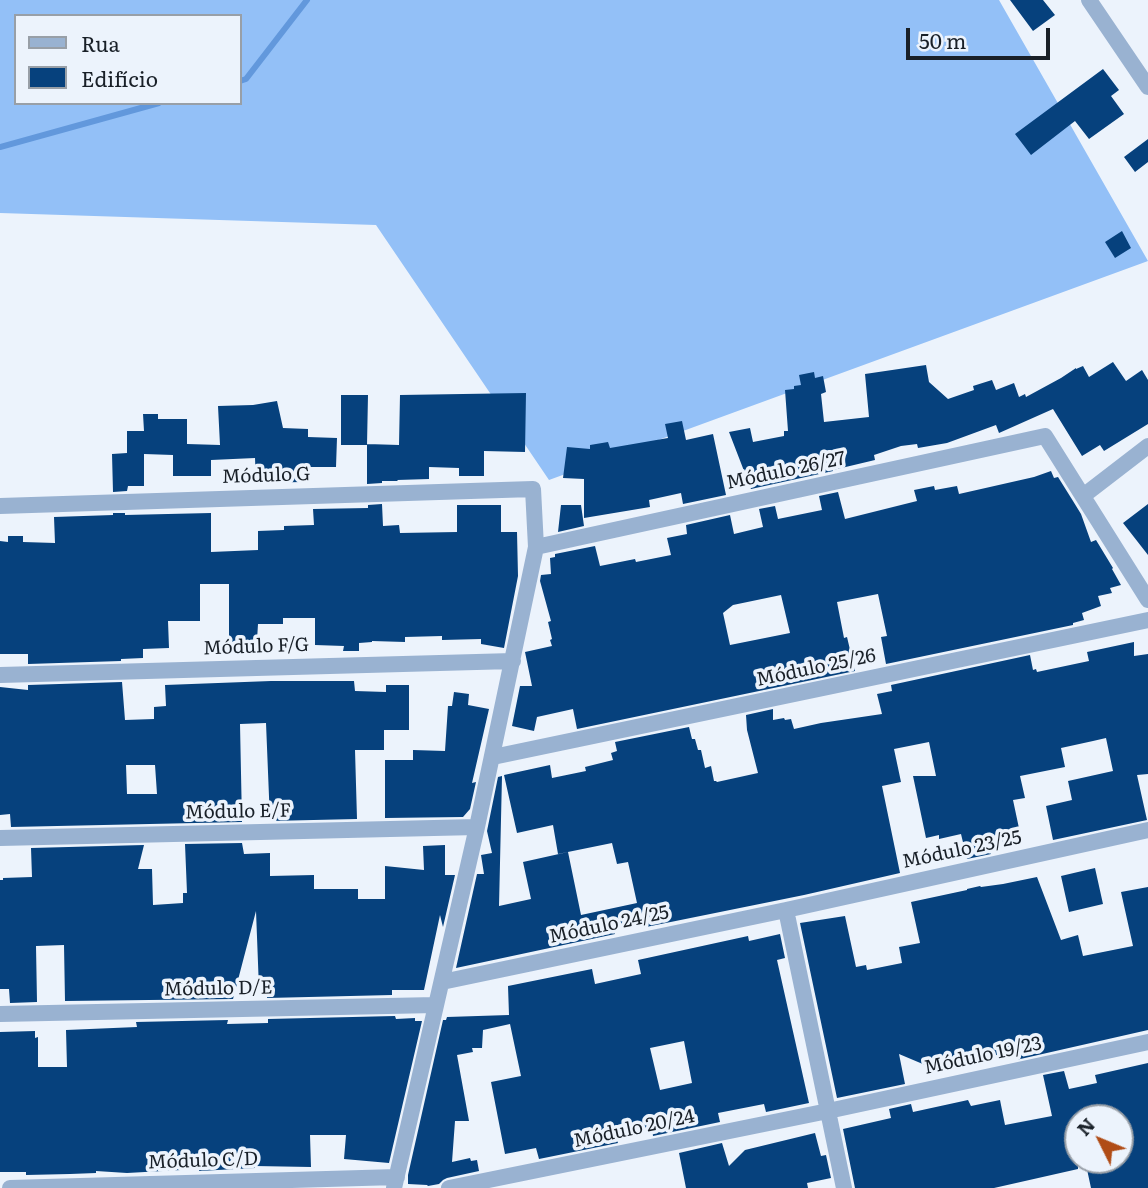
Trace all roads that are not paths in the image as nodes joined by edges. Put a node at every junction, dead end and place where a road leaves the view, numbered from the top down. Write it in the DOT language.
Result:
graph roads {
  1 [pos="1088,0"];
  2 [pos="1148,87"];
  3 [pos="1148,446"];
  4 [pos="1083,496"];
  5 [pos="0,506"];
  6 [pos="536,547"];
  7 [pos="1148,600"];
  8 [pos="1148,620"];
  9 [pos="513,661"];
  10 [pos="0,675"];
  11 [pos="493,757"];
  12 [pos="477,827"];
  13 [pos="1148,830"];
  14 [pos="0,838"];
  15 [pos="786,910"];
  16 [pos="442,982"];
  17 [pos="436,1005"];
  18 [pos="0,1014"];
  19 [pos="1148,1042"];
  20 [pos="828,1111"];
  21 [pos="396,1182"];
  22 [pos="10,1188"];
  23 [pos="449,1188"];
  24 [pos="844,1188"];
  1 -- 2 [label="street"];
  3 -- 4 [label="street"];
  4 -- 6 [label="street, Módulo 26/27"];
  4 -- 7 [label="street"];
  5 -- 6 [label="street, Módulo G"];
  6 -- 9 [label="street"];
  8 -- 11 [label="street, Módulo 25/26"];
  9 -- 10 [label="street, Módulo F/G"];
  9 -- 11 [label="street"];
  11 -- 12 [label="street"];
  12 -- 14 [label="street, Módulo E/F"];
  12 -- 16 [label="street"];
  13 -- 15 [label="street, Módulo 23/25"];
  15 -- 16 [label="street, Módulo 24/25"];
  15 -- 20 [label="street"];
  16 -- 17 [label="street"];
  17 -- 18 [label="street, Módulo D/E"];
  17 -- 21 [label="street"];
  19 -- 20 [label="street, Módulo 19/23"];
  20 -- 23 [label="street, Módulo 20/24"];
  20 -- 24 [label="street"];
  21 -- 22 [label="street, Módulo C/D"];
}
